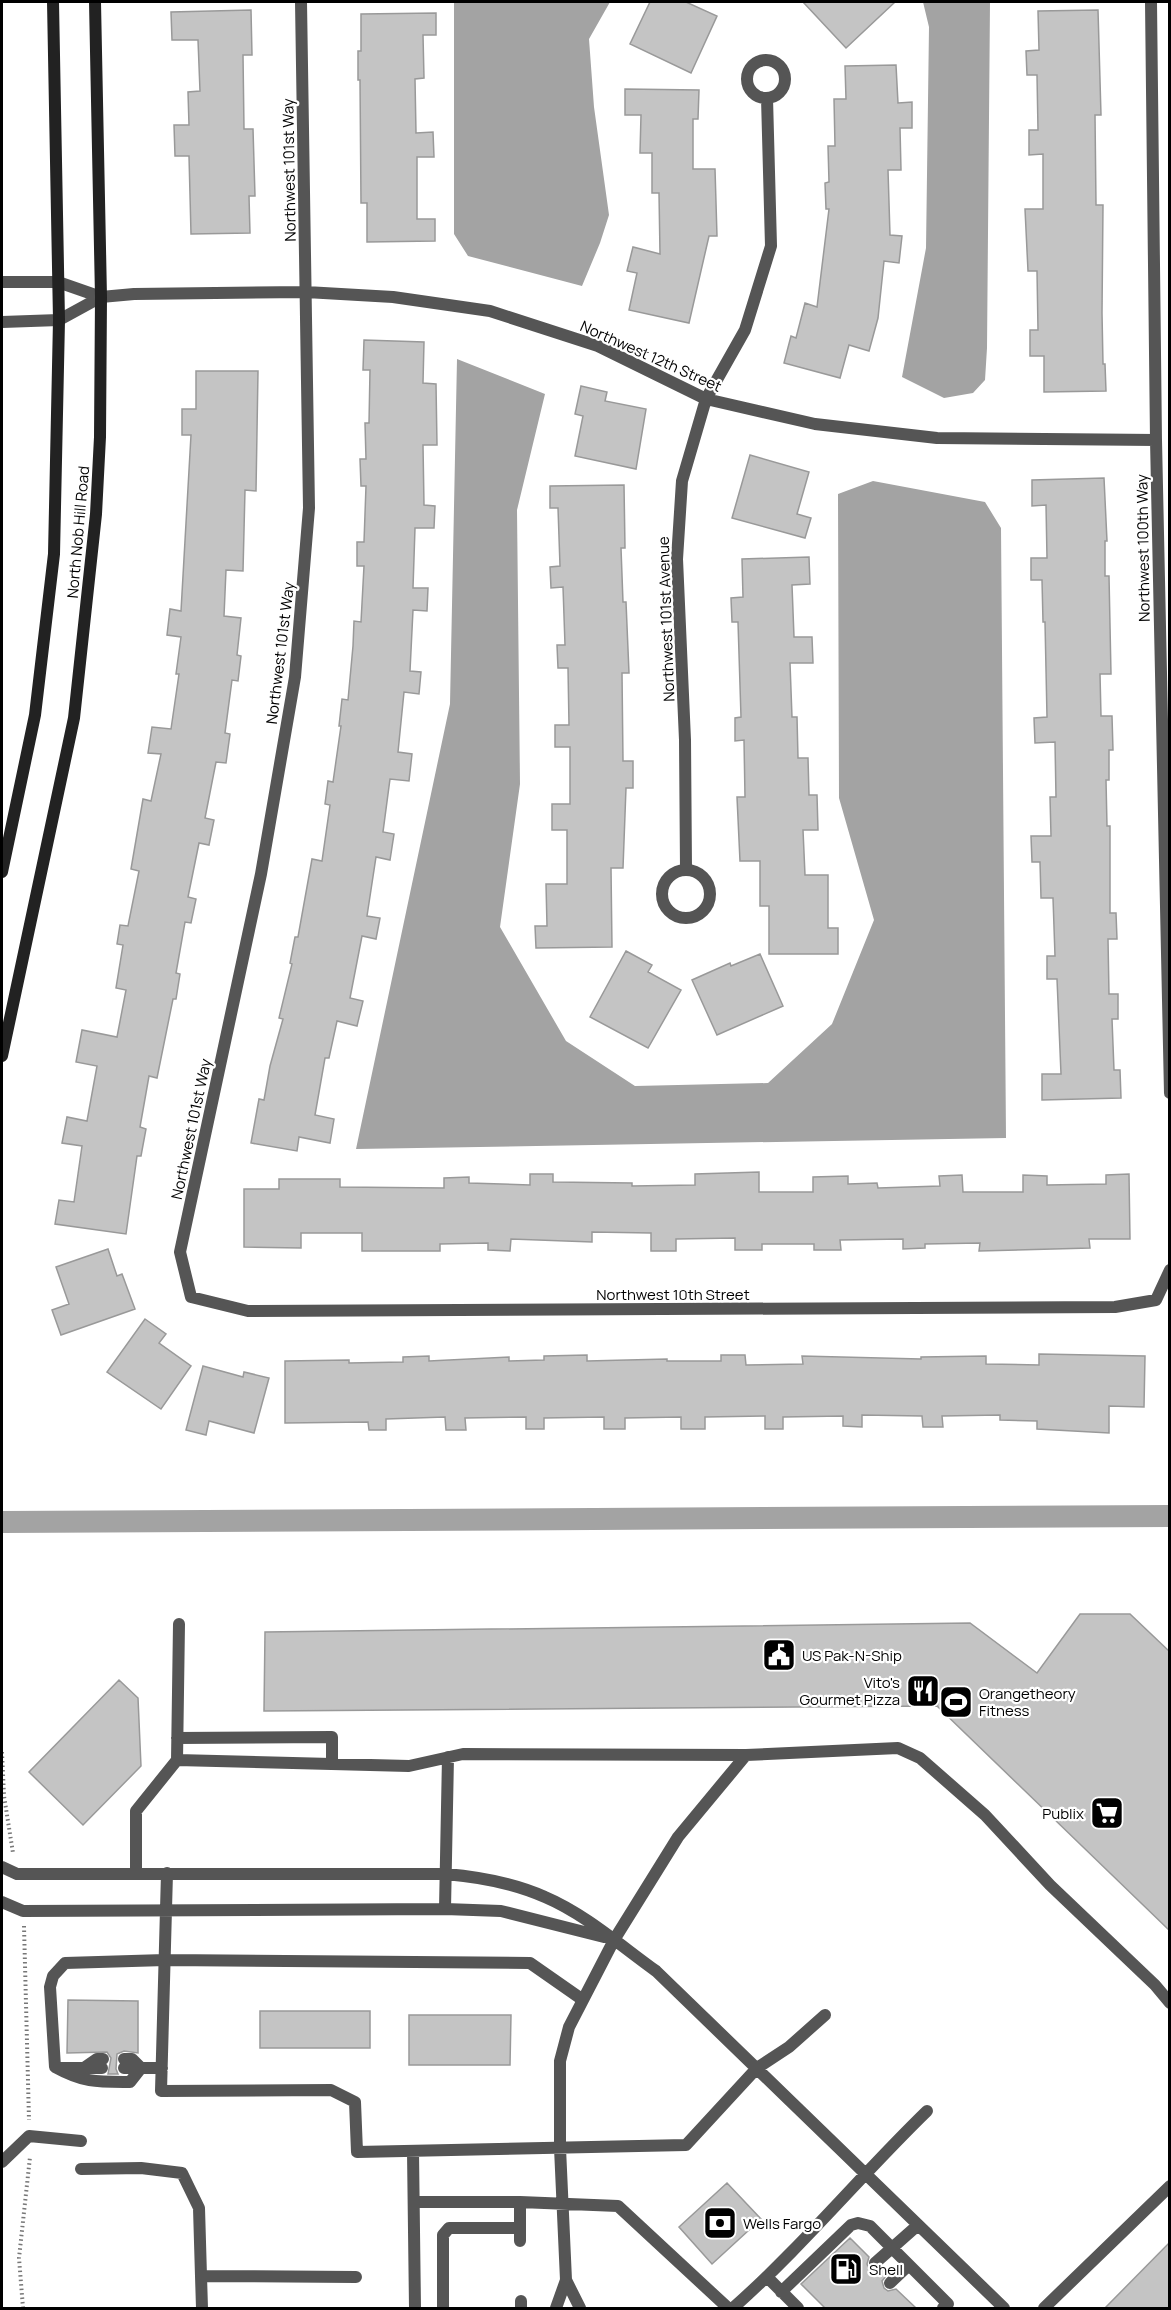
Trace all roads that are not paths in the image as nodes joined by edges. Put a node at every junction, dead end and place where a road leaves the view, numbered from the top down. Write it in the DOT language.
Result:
graph roads {
  1 [pos="53,2"];
  2 [pos="95,2"];
  3 [pos="301,2"];
  4 [pos="1151,2"];
  5 [pos="767,98"];
  6 [pos="2,282"];
  7 [pos="58,282"];
  8 [pos="306,292"];
  9 [pos="101,297"];
  10 [pos="59,320"];
  11 [pos="2,322"];
  12 [pos="706,399"];
  13 [pos="1156,440"];
  14 [pos="686,869"];
  15 [pos="2,872"];
  16 [pos="2,1056"];
  17 [pos="1170,1093"];
  18 [pos="1170,1270"];
  19 [pos="191,1297"];
  20 [pos="179,1624"];
  21 [pos="177,1738"];
  22 [pos="746,1755"];
  23 [pos="448,1757"];
  24 [pos="177,1760"];
  25 [pos="332,1764"];
  26 [pos="2,1867"];
  27 [pos="166,1873"];
  28 [pos="136,1874"];
  29 [pos="446,1874"];
  30 [pos="2,1902"];
  31 [pos="166,1909"];
  32 [pos="445,1909"];
  33 [pos="614,1940"];
  34 [pos="165,1960"];
  35 [pos="583,2000"];
  36 [pos="1170,2002"];
  37 [pos="825,2015"];
  38 [pos="102,2063"];
  39 [pos="124,2063"];
  40 [pos="55,2067"];
  41 [pos="141,2068"];
  42 [pos="162,2068"];
  43 [pos="757,2068"];
  44 [pos="927,2111"];
  45 [pos="81,2141"];
  46 [pos="560,2148"];
  47 [pos="413,2152"];
  48 [pos="2,2162"];
  49 [pos="81,2169"];
  50 [pos="867,2175"];
  51 [pos="1170,2186"];
  52 [pos="414,2202"];
  53 [pos="520,2202"];
  54 [pos="562,2203"];
  55 [pos="918,2225"];
  56 [pos="891,2248"];
  57 [pos="875,2263"];
  58 [pos="909,2265"];
  59 [pos="201,2276"];
  60 [pos="356,2277"];
  61 [pos="768,2278"];
  62 [pos="566,2280"];
  63 [pos="890,2283"];
  64 [pos="781,2292"];
  65 [pos="945,2306"];
  66 [pos="202,2308"];
  67 [pos="415,2308"];
  68 [pos="443,2308"];
  69 [pos="556,2308"];
  70 [pos="580,2308"];
  71 [pos="728,2308"];
  72 [pos="733,2308"];
  73 [pos="798,2308"];
  74 [pos="1004,2308"];
  75 [pos="1044,2308"];
  1 -- 7 [label="main road, North Nob Hill Road"];
  2 -- 9 [label="main road, North Nob Hill Road"];
  3 -- 8 [label="street, Northwest 101st Way"];
  4 -- 13 [label="street, Northwest 100th Way"];
  5 -- 12 [label="street, Northwest 101st Avenue"];
  6 -- 7 [label="street, Northwest 12th Street"];
  7 -- 9 [label="street, Northwest 12th Street"];
  7 -- 10 [label="main road, North Nob Hill Road"];
  8 -- 9 [label="street, Northwest 12th Street"];
  8 -- 12 [label="street, Northwest 12th Street"];
  8 -- 19 [label="street, Northwest 101st Way"];
  9 -- 10 [label="street, Northwest 12th Street"];
  9 -- 16 [label="main road, North Nob Hill Road"];
  10 -- 11 [label="street, Northwest 12th Street"];
  10 -- 15 [label="main road, North Nob Hill Road"];
  12 -- 13 [label="street, Northwest 12th Street"];
  12 -- 14 [label="street, Northwest 101st Avenue"];
  13 -- 17 [label="street, Northwest 100th Way"];
  14 -- 14 [label="street"];
  18 -- 19 [label="street, Northwest 10th Street"];
  20 -- 21 [label="street"];
  21 -- 24 [label="street"];
  21 -- 25 [label="street"];
  22 -- 23 [label="street"];
  22 -- 33 [label="street"];
  22 -- 36 [label="street"];
  23 -- 25 [label="street"];
  23 -- 29 [label="street"];
  24 -- 25 [label="street"];
  24 -- 28 [label="street"];
  26 -- 28 [label="street"];
  27 -- 28 [label="street"];
  27 -- 29 [label="street"];
  27 -- 31 [label="street"];
  29 -- 32 [label="street"];
  29 -- 33 [label="street"];
  30 -- 31 [label="street"];
  31 -- 32 [label="street"];
  31 -- 34 [label="street"];
  32 -- 33 [label="street"];
  33 -- 35 [label="street"];
  33 -- 43 [label="street"];
  34 -- 35 [label="street"];
  34 -- 40 [label="street"];
  34 -- 42 [label="street"];
  35 -- 46 [label="street"];
  37 -- 43 [label="street"];
  38 -- 40 [label="street"];
  39 -- 41 [label="street"];
  40 -- 41 [label="street"];
  41 -- 42 [label="street"];
  42 -- 47 [label="street"];
  43 -- 46 [label="street"];
  43 -- 50 [label="street"];
  44 -- 50 [label="street"];
  45 -- 48 [label="street"];
  46 -- 47 [label="street"];
  46 -- 54 [label="street"];
  47 -- 52 [label="street"];
  49 -- 59 [label="street"];
  50 -- 55 [label="street"];
  50 -- 61 [label="street"];
  51 -- 75 [label="street"];
  52 -- 53 [label="street"];
  52 -- 67 [label="street"];
  53 -- 54 [label="street"];
  53 -- 68 [label="street"];
  54 -- 62 [label="street"];
  54 -- 71 [label="street"];
  55 -- 56 [label="street"];
  55 -- 74 [label="street"];
  56 -- 57 [label="street"];
  56 -- 58 [label="street"];
  56 -- 64 [label="street"];
  58 -- 63 [label="street"];
  58 -- 65 [label="street"];
  59 -- 60 [label="street"];
  59 -- 66 [label="street"];
  61 -- 64 [label="street"];
  61 -- 72 [label="street"];
  62 -- 69 [label="street"];
  62 -- 70 [label="street"];
  64 -- 73 [label="street"];
}
